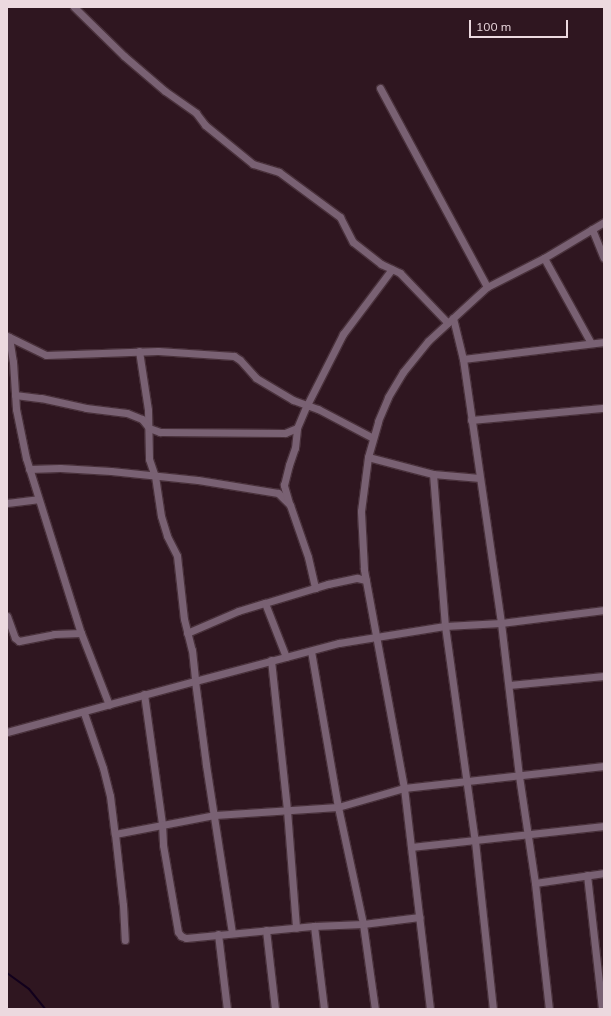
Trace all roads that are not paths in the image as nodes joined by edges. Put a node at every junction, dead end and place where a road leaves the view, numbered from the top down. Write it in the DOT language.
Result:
graph roads {
  1 [pos="74,7"];
  2 [pos="380,88"];
  3 [pos="604,222"];
  4 [pos="592,229"];
  5 [pos="544,258"];
  6 [pos="604,258"];
  7 [pos="392,269"];
  8 [pos="487,287"];
  9 [pos="451,320"];
  10 [pos="8,336"];
  11 [pos="604,342"];
  12 [pos="591,343"];
  13 [pos="139,351"];
  14 [pos="463,359"];
  15 [pos="15,395"];
  16 [pos="307,405"];
  17 [pos="604,408"];
  18 [pos="471,420"];
  19 [pos="150,428"];
  20 [pos="297,428"];
  21 [pos="373,438"];
  22 [pos="368,457"];
  23 [pos="29,469"];
  24 [pos="433,474"];
  25 [pos="155,476"];
  26 [pos="480,478"];
  27 [pos="38,499"];
  28 [pos="7,503"];
  29 [pos="290,505"];
  30 [pos="366,580"];
  31 [pos="315,588"];
  32 [pos="265,602"];
  33 [pos="604,610"];
  34 [pos="7,616"];
  35 [pos="501,623"];
  36 [pos="444,626"];
  37 [pos="81,633"];
  38 [pos="188,633"];
  39 [pos="378,637"];
  40 [pos="311,651"];
  41 [pos="286,657"];
  42 [pos="271,660"];
  43 [pos="604,676"];
  44 [pos="195,681"];
  45 [pos="509,685"];
  46 [pos="144,694"];
  47 [pos="109,705"];
  48 [pos="84,713"];
  49 [pos="7,732"];
  50 [pos="604,766"];
  51 [pos="519,776"];
  52 [pos="466,782"];
  53 [pos="404,788"];
  54 [pos="338,807"];
  55 [pos="287,810"];
  56 [pos="215,815"];
  57 [pos="162,824"];
  58 [pos="604,826"];
  59 [pos="114,834"];
  60 [pos="527,835"];
  61 [pos="475,841"];
  62 [pos="411,847"];
  63 [pos="604,873"];
  64 [pos="588,875"];
  65 [pos="535,883"];
  66 [pos="420,917"];
  67 [pos="363,924"];
  68 [pos="314,926"];
  69 [pos="296,928"];
  70 [pos="266,930"];
  71 [pos="232,933"];
  72 [pos="218,934"];
  73 [pos="125,940"];
  74 [pos="601,967"];
  75 [pos="227,1009"];
  76 [pos="275,1009"];
  77 [pos="324,1009"];
  78 [pos="375,1009"];
  79 [pos="430,1009"];
  80 [pos="493,1009"];
  81 [pos="549,1009"];
  82 [pos="602,1009"];
  1 -- 7 [label="street"];
  2 -- 8 [label="street"];
  3 -- 4 [label="street"];
  4 -- 5 [label="street"];
  4 -- 6 [label="street"];
  5 -- 8 [label="street"];
  5 -- 12 [label="street"];
  7 -- 9 [label="street"];
  7 -- 16 [label="street"];
  8 -- 9 [label="street"];
  9 -- 14 [label="street"];
  9 -- 21 [label="street"];
  10 -- 13 [label="street"];
  10 -- 15 [label="street"];
  11 -- 12 [label="street"];
  12 -- 14 [label="street"];
  13 -- 16 [label="street"];
  13 -- 19 [label="street"];
  14 -- 18 [label="street"];
  15 -- 19 [label="street"];
  15 -- 23 [label="street"];
  16 -- 20 [label="street"];
  16 -- 21 [label="street"];
  17 -- 18 [label="street"];
  18 -- 26 [label="street"];
  19 -- 20 [label="street"];
  19 -- 25 [label="street"];
  20 -- 29 [label="street"];
  21 -- 22 [label="street"];
  22 -- 24 [label="street"];
  22 -- 30 [label="street"];
  23 -- 25 [label="street"];
  23 -- 27 [label="street"];
  24 -- 26 [label="street"];
  24 -- 36 [label="street"];
  25 -- 29 [label="street"];
  25 -- 38 [label="street"];
  26 -- 35 [label="street"];
  27 -- 28 [label="street"];
  27 -- 37 [label="street"];
  29 -- 31 [label="street"];
  30 -- 31 [label="street"];
  30 -- 39 [label="street"];
  31 -- 32 [label="street"];
  32 -- 38 [label="street"];
  32 -- 41 [label="street"];
  33 -- 35 [label="street"];
  34 -- 37 [label="street"];
  35 -- 36 [label="street"];
  35 -- 45 [label="street"];
  36 -- 39 [label="street"];
  36 -- 52 [label="street"];
  37 -- 47 [label="street"];
  38 -- 44 [label="street"];
  39 -- 40 [label="street"];
  39 -- 53 [label="street"];
  40 -- 41 [label="street"];
  40 -- 54 [label="street"];
  41 -- 42 [label="street"];
  42 -- 44 [label="street"];
  42 -- 55 [label="street"];
  43 -- 45 [label="street"];
  44 -- 46 [label="street"];
  44 -- 56 [label="street"];
  45 -- 51 [label="street"];
  46 -- 47 [label="street"];
  46 -- 57 [label="street"];
  47 -- 48 [label="street"];
  48 -- 49 [label="street"];
  48 -- 59 [label="street"];
  50 -- 51 [label="street"];
  51 -- 52 [label="street"];
  51 -- 60 [label="street"];
  52 -- 53 [label="street"];
  52 -- 61 [label="street"];
  53 -- 54 [label="street"];
  53 -- 62 [label="street"];
  54 -- 55 [label="street"];
  54 -- 67 [label="street"];
  55 -- 56 [label="street"];
  55 -- 69 [label="street"];
  56 -- 57 [label="street"];
  56 -- 71 [label="street"];
  57 -- 59 [label="street"];
  57 -- 72 [label="street"];
  58 -- 60 [label="street"];
  59 -- 73 [label="street"];
  60 -- 61 [label="street"];
  60 -- 65 [label="street"];
  61 -- 62 [label="street"];
  61 -- 80 [label="street"];
  62 -- 66 [label="street"];
  63 -- 64 [label="street"];
  64 -- 65 [label="street"];
  64 -- 74 [label="street"];
  65 -- 81 [label="street"];
  66 -- 67 [label="street"];
  66 -- 79 [label="street"];
  67 -- 68 [label="street"];
  67 -- 78 [label="street"];
  68 -- 69 [label="street"];
  68 -- 77 [label="street"];
  69 -- 70 [label="street"];
  70 -- 71 [label="street"];
  70 -- 76 [label="street"];
  71 -- 72 [label="street"];
  72 -- 75 [label="street"];
  74 -- 82 [label="street"];
}
